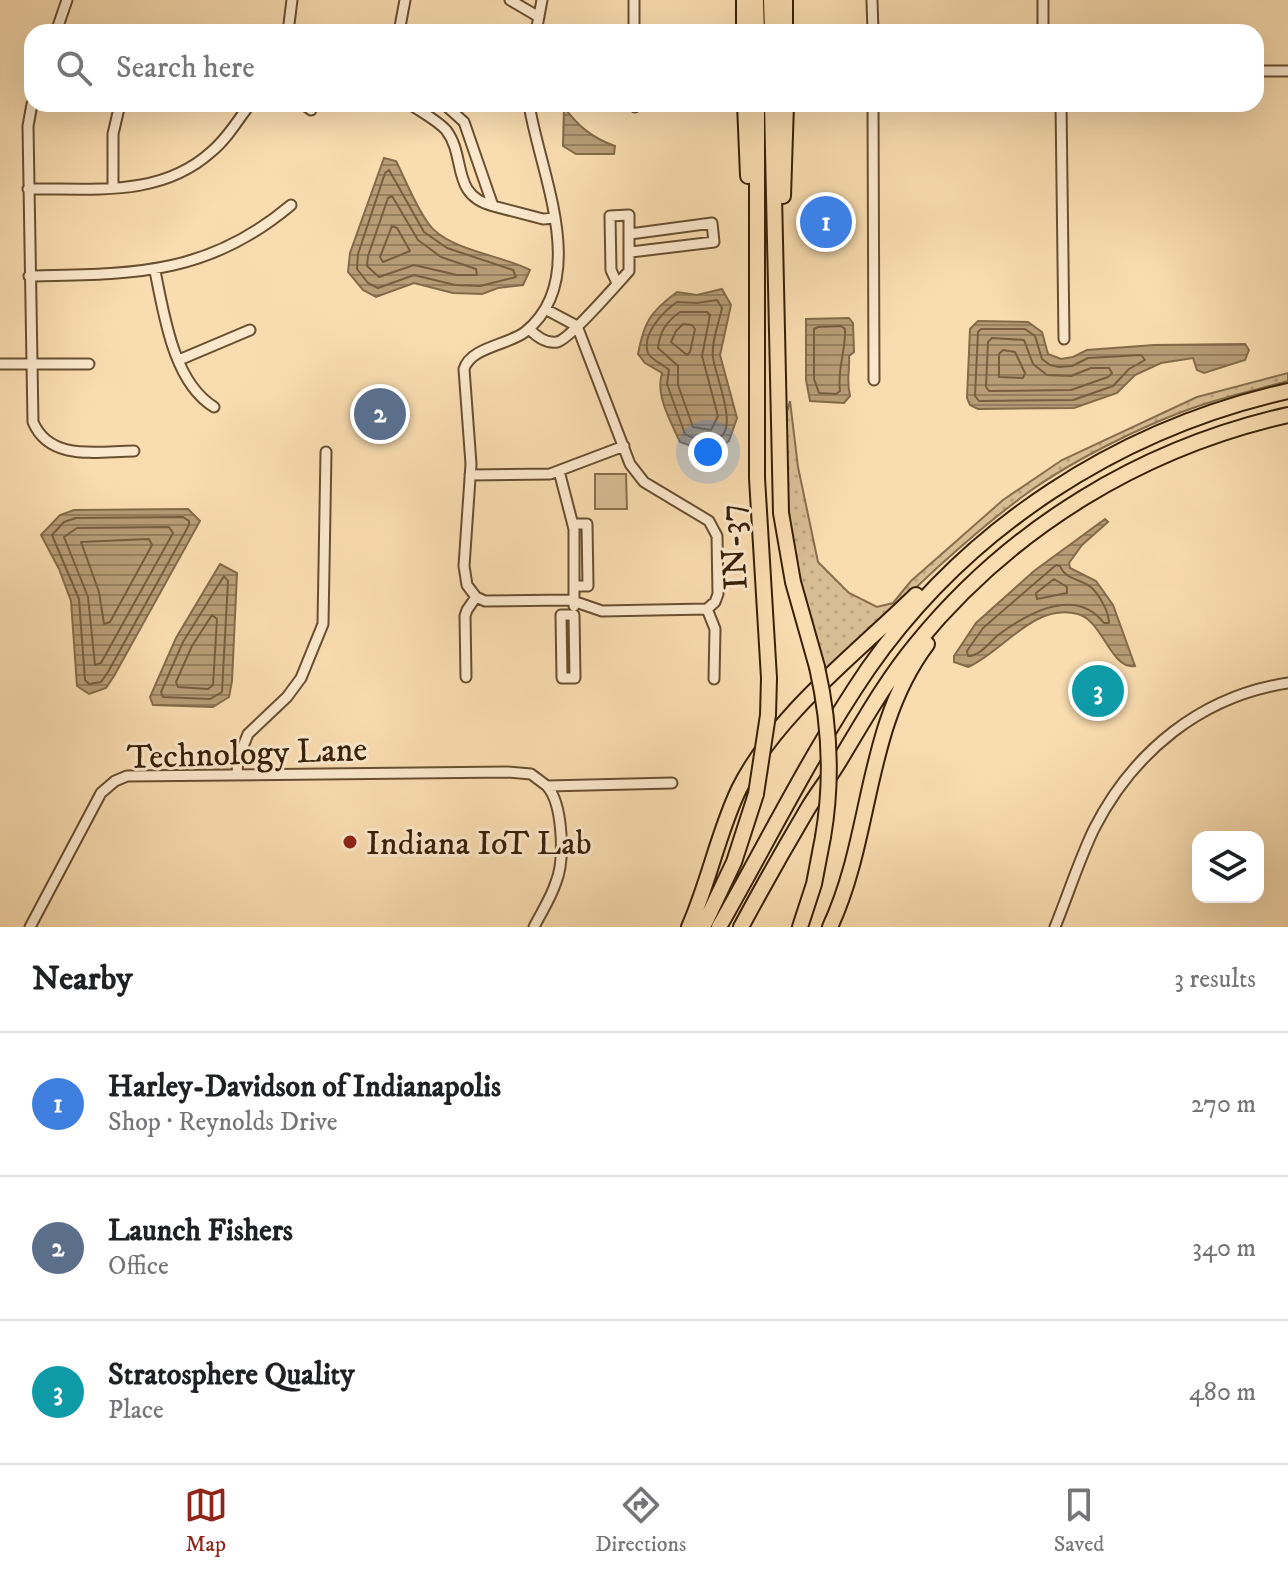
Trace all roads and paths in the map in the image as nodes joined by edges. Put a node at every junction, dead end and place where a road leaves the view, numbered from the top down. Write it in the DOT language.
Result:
graph roads {
  1 [pos="67,0"];
  2 [pos="284,0"];
  3 [pos="292,0"];
  4 [pos="405,0"];
  5 [pos="510,0"];
  6 [pos="542,0"];
  7 [pos="634,0"];
  8 [pos="744,0"];
  9 [pos="756,0"];
  10 [pos="771,0"];
  11 [pos="785,0"];
  12 [pos="872,0"];
  13 [pos="1043,0"];
  14 [pos="288,17"];
  15 [pos="539,17"];
  16 [pos="59,24"];
  17 [pos="288,24"];
  18 [pos="400,24"];
  19 [pos="538,24"];
  20 [pos="634,24"];
  21 [pos="744,24"];
  22 [pos="757,24"];
  23 [pos="772,24"];
  24 [pos="785,24"];
  25 [pos="873,24"];
  26 [pos="1043,24"];
  27 [pos="1264,71"];
  28 [pos="1288,71"];
  29 [pos="31,112"];
  30 [pos="118,112"];
  31 [pos="244,112"];
  32 [pos="421,112"];
  33 [pos="453,112"];
  34 [pos="531,112"];
  35 [pos="745,112"];
  36 [pos="757,112"];
  37 [pos="772,112"];
  38 [pos="786,112"];
  39 [pos="873,112"];
  40 [pos="1061,112"];
  41 [pos="113,188"];
  42 [pos="28,189"];
  43 [pos="291,205"];
  44 [pos="493,206"];
  45 [pos="555,218"];
  46 [pos="630,234"];
  47 [pos="631,252"];
  48 [pos="155,271"];
  49 [pos="29,276"];
  50 [pos="617,283"];
  51 [pos="545,309"];
  52 [pos="777,312"];
  53 [pos="577,326"];
  54 [pos="529,329"];
  55 [pos="250,330"];
  56 [pos="1064,339"];
  57 [pos="757,346"];
  58 [pos="179,360"];
  59 [pos="0,364"];
  60 [pos="30,364"];
  61 [pos="89,364"];
  62 [pos="874,380"];
  63 [pos="1288,391"];
  64 [pos="214,407"];
  65 [pos="1288,415"];
  66 [pos="624,446"];
  67 [pos="134,451"];
  68 [pos="326,452"];
  69 [pos="559,471"];
  70 [pos="470,475"];
  71 [pos="1063,510"];
  72 [pos="962,561"];
  73 [pos="476,597"];
  74 [pos="574,601"];
  75 [pos="707,609"];
  76 [pos="574,615"];
  77 [pos="466,677"];
  78 [pos="714,679"];
  79 [pos="1288,683"];
  80 [pos="237,774"];
  81 [pos="672,783"];
  82 [pos="547,786"];
  83 [pos="30,927"];
  84 [pos="534,927"];
  85 [pos="689,927"];
  86 [pos="703,927"];
  87 [pos="719,927"];
  88 [pos="741,927"];
  89 [pos="800,927"];
  90 [pos="830,927"];
  91 [pos="1055,927"];
  1 -- 16 [label="street"];
  2 -- 14 [label="street"];
  3 -- 14 [label="street"];
  4 -- 18 [label="street"];
  5 -- 15 [label="street"];
  6 -- 15 [label="street"];
  7 -- 20 [label="street"];
  8 -- 21 [label="highway"];
  9 -- 22 [label="highway"];
  10 -- 23 [label="highway"];
  11 -- 24 [label="highway"];
  12 -- 25 [label="street"];
  13 -- 26 [label="street"];
  14 -- 17 [label="street"];
  15 -- 19 [label="street"];
  27 -- 28 [label="street"];
  29 -- 42 [label="street"];
  30 -- 41 [label="street"];
  31 -- 41 [label="street"];
  32 -- 44 [label="street"];
  33 -- 44 [label="street"];
  34 -- 45 [label="street"];
  35 -- 57 [label="highway"];
  36 -- 57 [label="highway, IN-37"];
  37 -- 52 [label="highway, IN-37"];
  38 -- 52 [label="highway"];
  39 -- 62 [label="street"];
  40 -- 56 [label="street"];
  41 -- 42 [label="street"];
  42 -- 49 [label="street"];
  43 -- 48 [label="street"];
  44 -- 45 [label="street"];
  45 -- 51 [label="street"];
  46 -- 47 [label="street"];
  46 -- 47 [label="street"];
  46 -- 50 [label="street"];
  47 -- 50 [label="street"];
  48 -- 49 [label="street"];
  48 -- 58 [label="street"];
  49 -- 60 [label="street"];
  50 -- 53 [label="street"];
  51 -- 53 [label="street"];
  51 -- 54 [label="street"];
  52 -- 89 [label="highway, IN-37, bridge"];
  53 -- 54 [label="street"];
  53 -- 66 [label="street"];
  54 -- 70 [label="street"];
  55 -- 58 [label="street"];
  57 -- 86 [label="highway, IN-37, bridge"];
  58 -- 64 [label="street"];
  59 -- 60 [label="street"];
  60 -- 61 [label="street"];
  60 -- 67 [label="street"];
  63 -- 72 [label="highway"];
  65 -- 71 [label="highway"];
  66 -- 69 [label="street"];
  66 -- 75 [label="street"];
  68 -- 80 [label="street"];
  69 -- 70 [label="street"];
  69 -- 74 [label="street"];
  70 -- 73 [label="street"];
  71 -- 88 [label="highway"];
  71 -- 90 [label="highway"];
  72 -- 85 [label="highway"];
  72 -- 87 [label="highway"];
  73 -- 74 [label="street"];
  73 -- 77 [label="street"];
  74 -- 75 [label="street"];
  74 -- 76 [label="street"];
  75 -- 78 [label="street"];
  76 -- 76 [label="street"];
  79 -- 91 [label="street"];
  80 -- 82 [label="street, Technology Lane"];
  80 -- 83 [label="street, Technology Lane"];
  81 -- 82 [label="street, Technology Lane"];
  82 -- 84 [label="street"];
}
